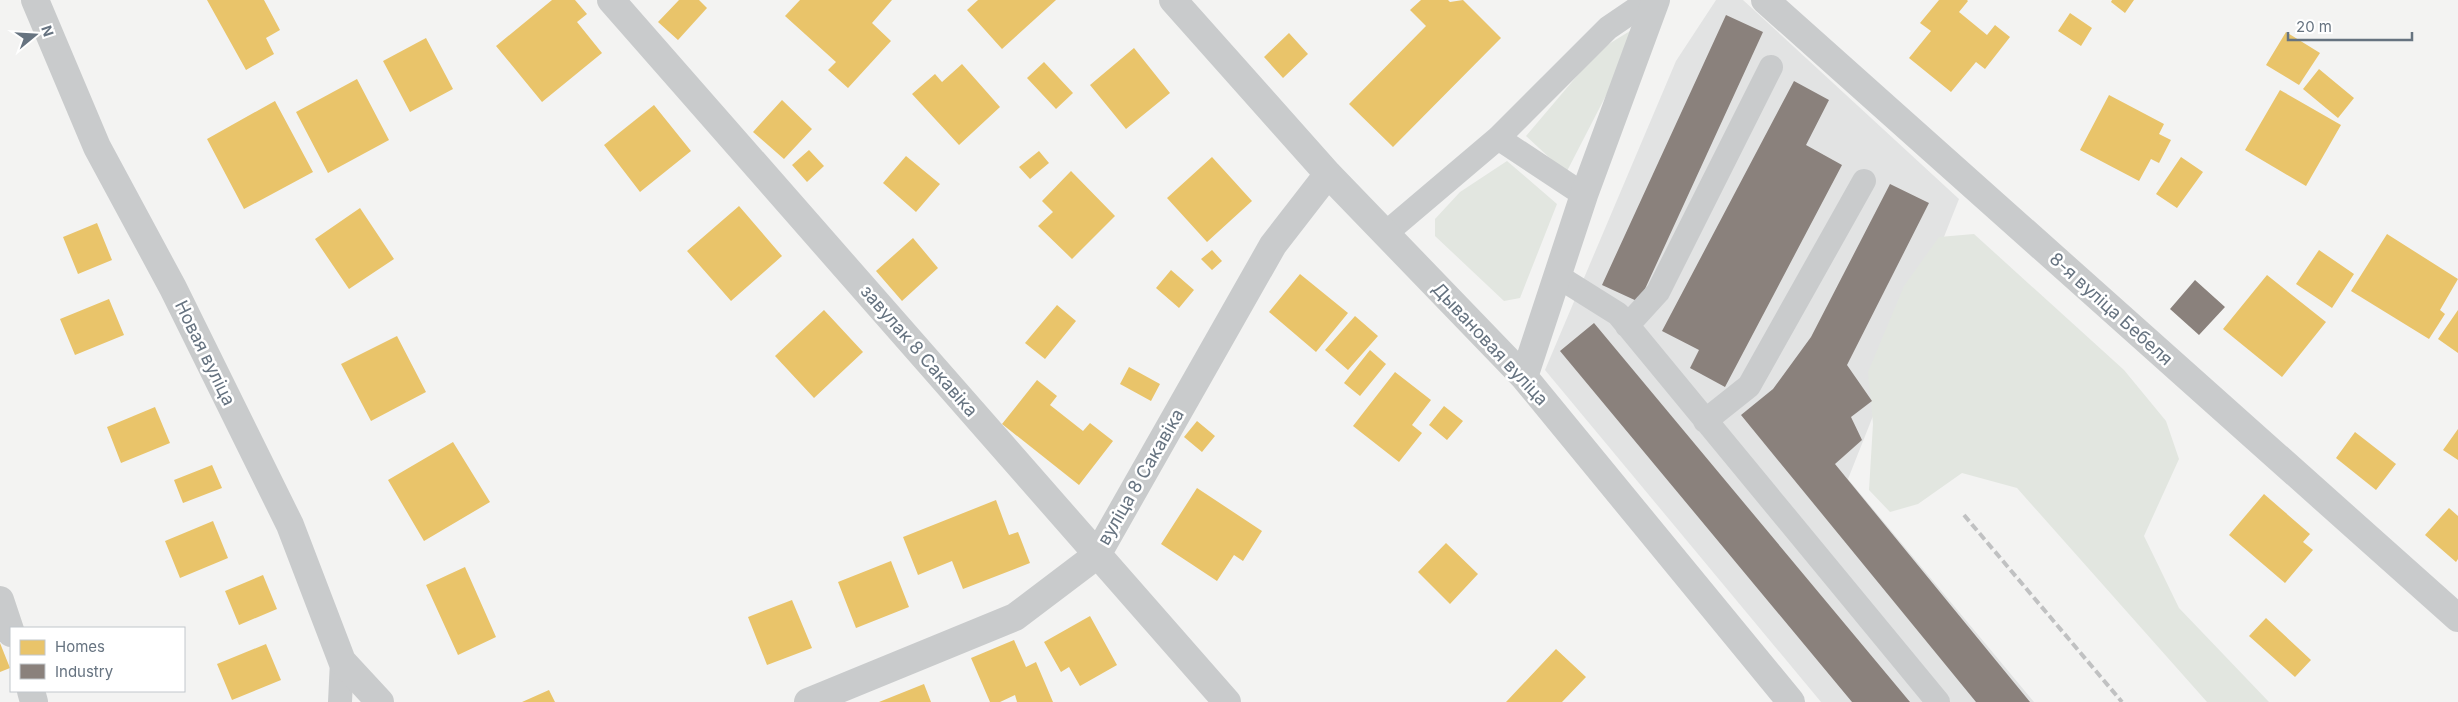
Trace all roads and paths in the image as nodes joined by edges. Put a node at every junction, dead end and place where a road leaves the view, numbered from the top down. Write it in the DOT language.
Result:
graph roads {
  1 [pos="35,0"];
  2 [pos="611,0"];
  3 [pos="1173,0"];
  4 [pos="1650,0"];
  5 [pos="1656,0"];
  6 [pos="1765,0"];
  7 [pos="1771,66"];
  8 [pos="1498,138"];
  9 [pos="1328,174"];
  10 [pos="1864,180"];
  11 [pos="1584,195"];
  12 [pos="1386,233"];
  13 [pos="1558,277"];
  14 [pos="1627,326"];
  15 [pos="1524,377"];
  16 [pos="1705,421"];
  17 [pos="1097,555"];
  18 [pos="0,600"];
  19 [pos="2458,618"];
  20 [pos="10,630"];
  21 [pos="342,661"];
  22 [pos="340,702"];
  23 [pos="380,702"];
  24 [pos="808,702"];
  25 [pos="1227,702"];
  26 [pos="1790,702"];
  27 [pos="1938,702"];
  1 -- 21 [label="street, Новая вуліца"];
  2 -- 17 [label="street, завулак 8 Сакавіка"];
  3 -- 9 [label="street, Дывановая вуліца"];
  4 -- 8 [label="lane"];
  5 -- 11 [label="street"];
  6 -- 19 [label="street, 8-я вуліца Бебеля"];
  7 -- 14 [label="lane"];
  8 -- 11 [label="lane"];
  8 -- 12 [label="lane"];
  9 -- 12 [label="street, Дывановая вуліца"];
  9 -- 17 [label="street, вуліца 8 Сакавіка"];
  10 -- 16 [label="lane"];
  11 -- 13 [label="street"];
  12 -- 15 [label="street, Дывановая вуліца"];
  13 -- 14 [label="lane"];
  13 -- 15 [label="street"];
  14 -- 16 [label="lane"];
  15 -- 26 [label="street, Дывановая вуліца"];
  16 -- 27 [label="lane"];
  17 -- 24 [label="street, вуліца 8 Сакавіка"];
  17 -- 25 [label="street, завулак 8 Сакавіка"];
  18 -- 20 [label="street"];
  21 -- 22 [label="lane"];
  21 -- 23 [label="street, Новая вуліца"];
}
